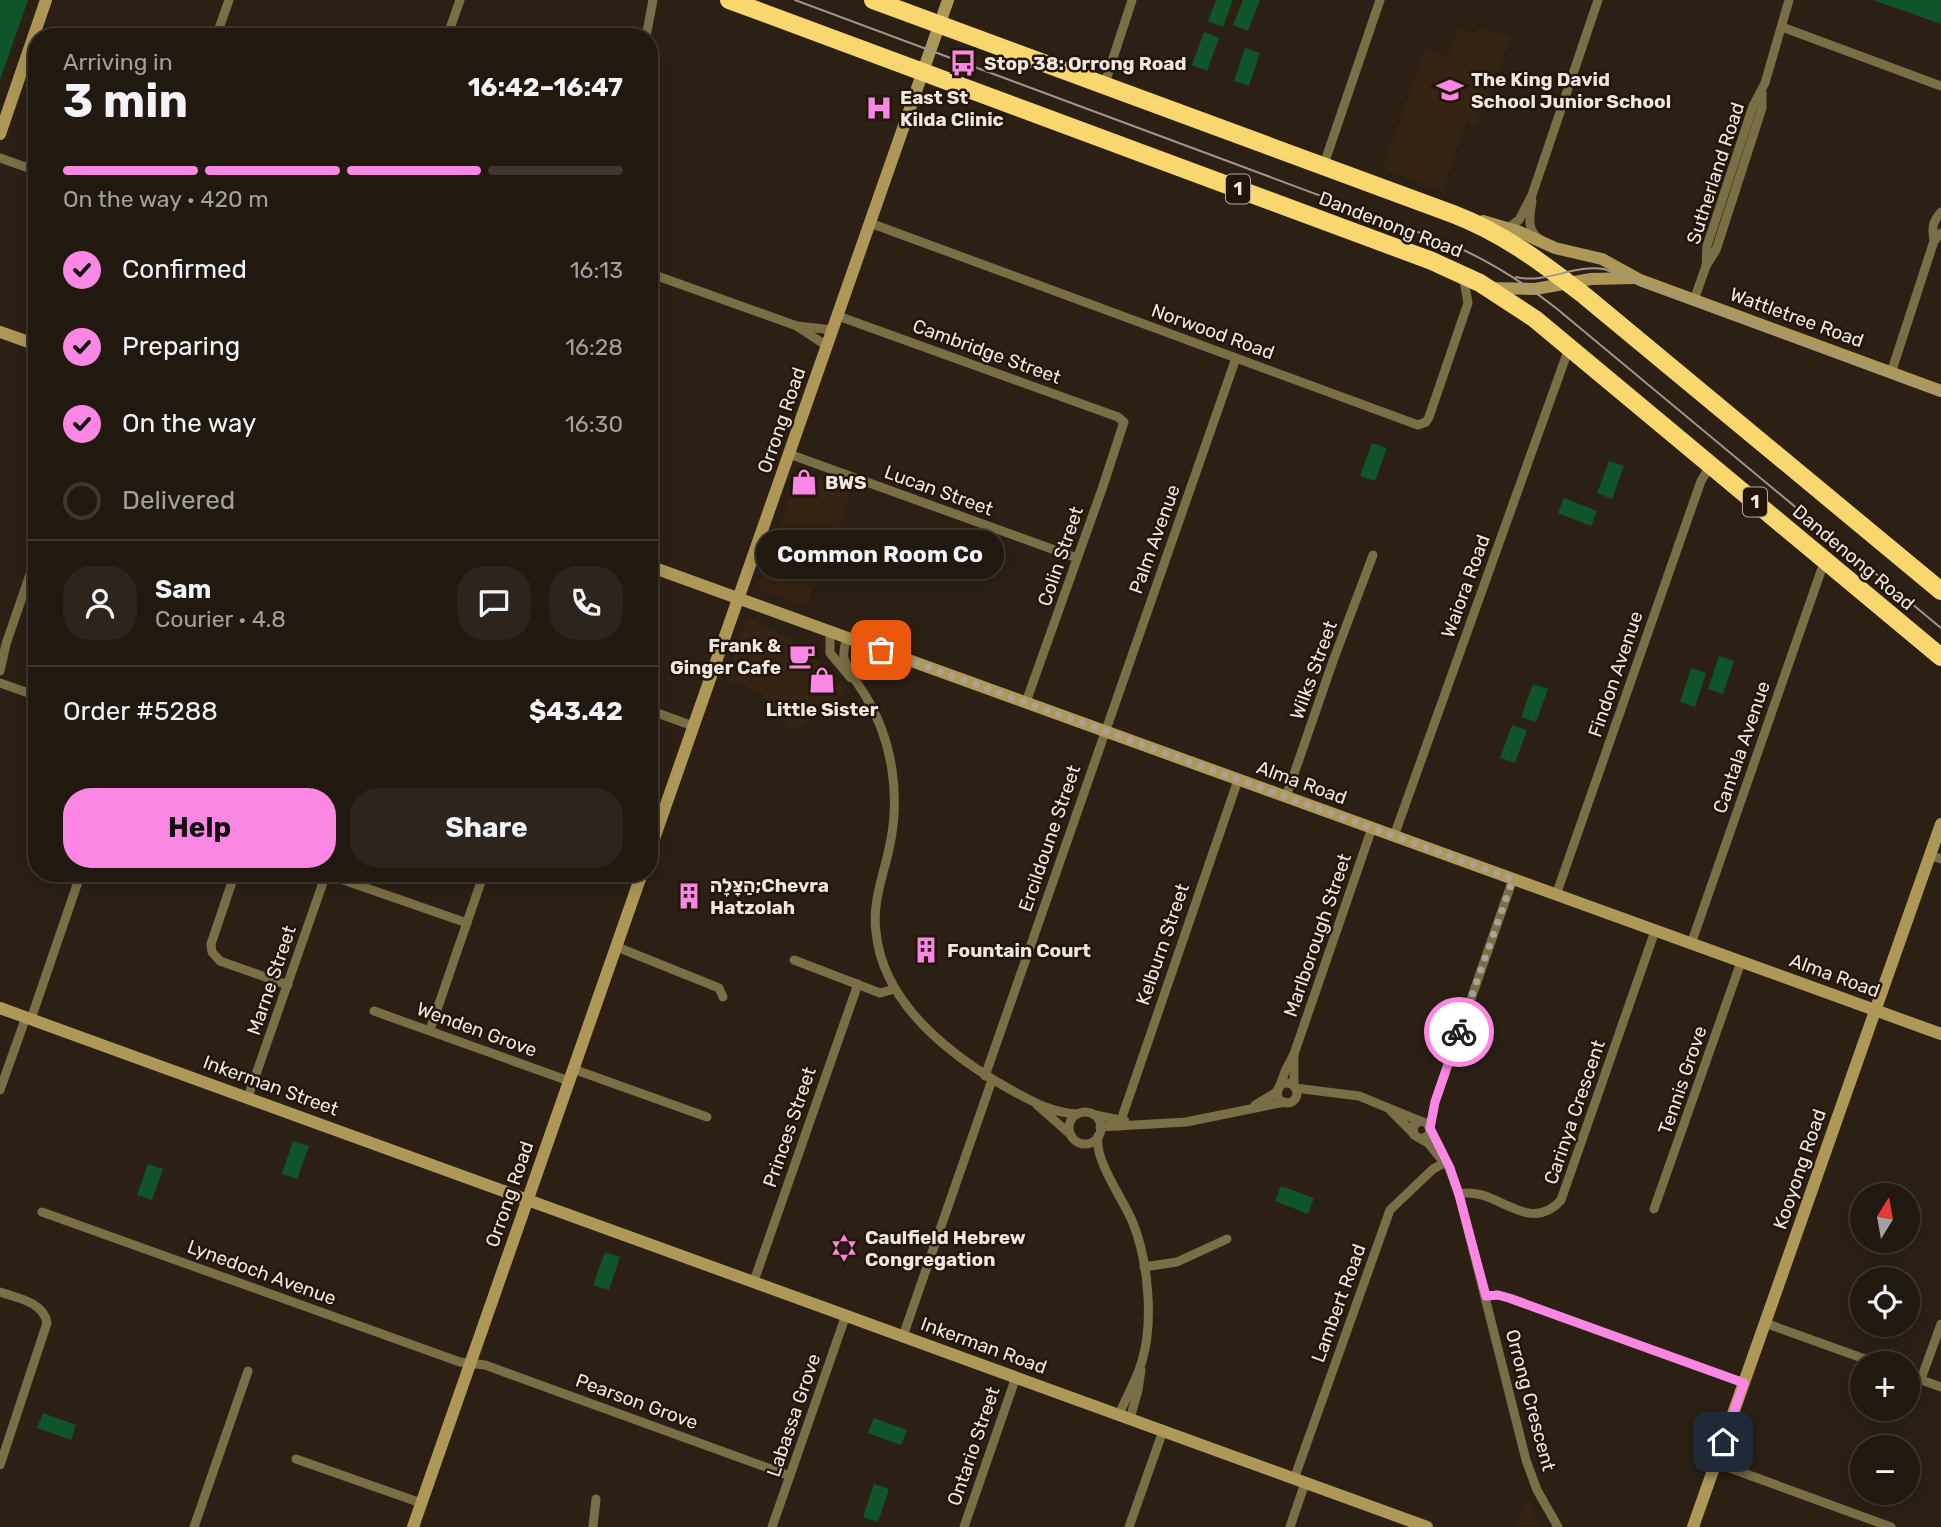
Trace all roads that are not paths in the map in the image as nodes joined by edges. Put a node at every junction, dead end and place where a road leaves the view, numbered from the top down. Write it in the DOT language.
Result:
graph roads {
  1 [pos="46,0"];
  2 [pos="229,0"];
  3 [pos="460,0"];
  4 [pos="653,0"];
  5 [pos="729,0"];
  6 [pos="873,0"];
  7 [pos="948,0"];
  8 [pos="1132,0"];
  9 [pos="1380,0"];
  10 [pos="1598,0"];
  11 [pos="1789,0"];
  12 [pos="939,25"];
  13 [pos="1782,27"];
  14 [pos="36,28"];
  15 [pos="219,28"];
  16 [pos="450,28"];
  17 [pos="648,28"];
  18 [pos="28,52"];
  19 [pos="923,73"];
  20 [pos="1104,86"];
  21 [pos="1941,86"];
  22 [pos="0,134"];
  23 [pos="0,158"];
  24 [pos="1323,167"];
  25 [pos="28,168"];
  26 [pos="1532,195"];
  27 [pos="1941,212"];
  28 [pos="1453,214"];
  29 [pos="870,223"];
  30 [pos="1508,228"];
  31 [pos="1941,233"];
  32 [pos="1934,241"];
  33 [pos="1544,243"];
  34 [pos="1463,274"];
  35 [pos="658,277"];
  36 [pos="1640,280"];
  37 [pos="1569,283"];
  38 [pos="1488,288"];
  39 [pos="1694,300"];
  40 [pos="1468,303"];
  41 [pos="838,316"];
  42 [pos="797,326"];
  43 [pos="833,330"];
  44 [pos="0,332"];
  45 [pos="28,342"];
  46 [pos="827,346"];
  47 [pos="1569,348"];
  48 [pos="1236,358"];
  49 [pos="1891,373"];
  50 [pos="1941,391"];
  51 [pos="1124,422"];
  52 [pos="789,454"];
  53 [pos="1711,465"];
  54 [pos="1373,555"];
  55 [pos="1077,558"];
  56 [pos="1828,562"];
  57 [pos="658,569"];
  58 [pos="28,580"];
  59 [pos="1941,591"];
  60 [pos="739,598"];
  61 [pos="831,631"];
  62 [pos="847,637"];
  63 [pos="1941,657"];
  64 [pos="0,671"];
  65 [pos="0,683"];
  66 [pos="859,686"];
  67 [pos="28,693"];
  68 [pos="1027,702"];
  69 [pos="658,713"];
  70 [pos="693,726"];
  71 [pos="1105,731"];
  72 [pos="1238,780"];
  73 [pos="1286,797"];
  74 [pos="658,823"];
  75 [pos="1941,824"];
  76 [pos="1372,828"];
  77 [pos="1394,836"];
  78 [pos="1935,857"];
  79 [pos="1513,879"];
  80 [pos="78,882"];
  81 [pos="232,882"];
  82 [pos="323,882"];
  83 [pos="349,882"];
  84 [pos="481,882"];
  85 [pos="639,882"];
  86 [pos="1556,895"];
  87 [pos="467,923"];
  88 [pos="1655,931"];
  89 [pos="1690,944"];
  90 [pos="617,947"];
  91 [pos="794,960"];
  92 [pos="1741,962"];
  93 [pos="858,984"];
  94 [pos="288,985"];
  95 [pos="895,989"];
  96 [pos="723,998"];
  97 [pos="0,1008"];
  98 [pos="374,1011"];
  99 [pos="1876,1011"];
  100 [pos="29,1018"];
  101 [pos="430,1030"];
  102 [pos="1941,1034"];
  103 [pos="1294,1054"];
  104 [pos="571,1075"];
  105 [pos="989,1078"];
  106 [pos="1295,1087"];
  107 [pos="1279,1089"];
  108 [pos="0,1090"];
  109 [pos="1323,1092"];
  110 [pos="248,1097"];
  111 [pos="1289,1101"];
  112 [pos="1033,1102"];
  113 [pos="1435,1102"];
  114 [pos="1387,1107"];
  115 [pos="1247,1110"];
  116 [pos="1077,1114"];
  117 [pos="1093,1114"];
  118 [pos="707,1117"];
  119 [pos="1421,1121"];
  120 [pos="1120,1123"];
  121 [pos="1430,1129"];
  122 [pos="1099,1131"];
  123 [pos="1412,1132"];
  124 [pos="1071,1136"];
  125 [pos="1422,1139"];
  126 [pos="1080,1142"];
  127 [pos="1446,1162"];
  128 [pos="1103,1165"];
  129 [pos="1459,1195"];
  130 [pos="528,1198"];
  131 [pos="1654,1209"];
  132 [pos="42,1212"];
  133 [pos="1227,1239"];
  134 [pos="1144,1267"];
  135 [pos="754,1281"];
  136 [pos="0,1292"];
  137 [pos="1486,1296"];
  138 [pos="846,1315"];
  139 [pos="1765,1323"];
  140 [pos="1941,1324"];
  141 [pos="903,1336"];
  142 [pos="1850,1354"];
  143 [pos="470,1363"];
  144 [pos="248,1371"];
  145 [pos="1016,1377"];
  146 [pos="1921,1379"];
  147 [pos="1744,1383"];
  148 [pos="1941,1387"];
  149 [pos="1125,1417"];
  150 [pos="1163,1431"];
  151 [pos="296,1459"];
  152 [pos="1716,1463"];
  153 [pos="0,1465"];
  154 [pos="790,1476"];
  155 [pos="1299,1481"];
  156 [pos="596,1499"];
  157 [pos="421,1503"];
  158 [pos="1557,1526"];
  159 [pos="194,1527"];
  160 [pos="413,1527"];
  161 [pos="593,1527"];
  162 [pos="772,1527"];
  163 [pos="964,1527"];
  164 [pos="1129,1527"];
  165 [pos="1290,1527"];
  166 [pos="1427,1527"];
  167 [pos="1693,1527"];
  168 [pos="1891,1527"];
  1 -- 14 [label="street"];
  2 -- 15 [label="street"];
  3 -- 16 [label="street"];
  4 -- 17 [label="street"];
  5 -- 19 [label="highway, Dandenong Road / 1"];
  6 -- 12 [label="highway, Dandenong Road"];
  7 -- 12 [label="street, Orrong Road"];
  8 -- 20 [label="street"];
  9 -- 24 [label="street"];
  10 -- 26 [label="street"];
  11 -- 13 [label="street, Sutherland Road"];
  12 -- 19 [label="street, Orrong Road"];
  12 -- 20 [label="highway, Dandenong Road"];
  13 -- 21 [label="street"];
  13 -- 39 [label="street, Sutherland Road"];
  18 -- 22 [label="street"];
  19 -- 29 [label="street, Orrong Road"];
  19 -- 34 [label="highway, Dandenong Road / 1"];
  20 -- 24 [label="highway, Dandenong Road"];
  23 -- 25 [label="street"];
  24 -- 28 [label="highway, Dandenong Road"];
  26 -- 30 [label="street"];
  26 -- 33 [label="street"];
  27 -- 32 [label="street"];
  28 -- 30 [label="street, Wattletree Road"];
  28 -- 37 [label="highway, Dandenong Road"];
  29 -- 41 [label="street, Orrong Road"];
  29 -- 48 [label="street, Norwood Road"];
  30 -- 33 [label="street, Wattletree Road"];
  31 -- 32 [label="street"];
  32 -- 49 [label="street"];
  33 -- 36 [label="street, Wattletree Road"];
  34 -- 38 [label="highway, Dandenong Road / 1"];
  34 -- 40 [label="street, Norwood Road"];
  35 -- 42 [label="street"];
  36 -- 37 [label="street, Wattletree Road"];
  36 -- 39 [label="street, Wattletree Road"];
  37 -- 38 [label="street, Wattletree Road"];
  37 -- 59 [label="highway, Dandenong Road"];
  38 -- 40 [label="street"];
  38 -- 47 [label="highway, Dandenong Road / 1"];
  39 -- 49 [label="street, Wattletree Road"];
  40 -- 48 [label="street, Norwood Road"];
  41 -- 43 [label="street, Orrong Road"];
  41 -- 51 [label="street, Cambridge Street"];
  42 -- 43 [label="street"];
  42 -- 46 [label="street"];
  43 -- 46 [label="street, Orrong Road"];
  44 -- 45 [label="street"];
  46 -- 52 [label="street, Orrong Road"];
  47 -- 53 [label="highway, Dandenong Road / 1"];
  47 -- 77 [label="street, Waiora Road"];
  48 -- 71 [label="street, Palm Avenue"];
  49 -- 50 [label="street, Wattletree Road"];
  51 -- 55 [label="street, Colin Street"];
  52 -- 55 [label="street, Lucan Street"];
  52 -- 60 [label="street, Orrong Road"];
  53 -- 56 [label="highway, Dandenong Road / 1"];
  53 -- 86 [label="street, Findon Avenue"];
  54 -- 73 [label="street, Wilks Street"];
  55 -- 68 [label="street, Colin Street"];
  56 -- 63 [label="highway, Dandenong Road / 1"];
  56 -- 89 [label="street, Cantala Avenue"];
  57 -- 60 [label="street, Alma Road"];
  58 -- 64 [label="street"];
  60 -- 61 [label="street, Alma Road"];
  60 -- 70 [label="street, Orrong Road"];
  61 -- 62 [label="street, Alma Road"];
  61 -- 66 [label="street"];
  62 -- 66 [label="street"];
  62 -- 68 [label="street, Alma Road"];
  65 -- 67 [label="street"];
  66 -- 95 [label="street"];
  68 -- 71 [label="street, Alma Road"];
  69 -- 70 [label="street"];
  70 -- 74 [label="street, Orrong Road"];
  71 -- 72 [label="street, Alma Road"];
  71 -- 105 [label="street, Ercildoune Street"];
  72 -- 73 [label="street, Alma Road"];
  72 -- 120 [label="street, Kelburn Street"];
  73 -- 76 [label="street, Alma Road"];
  75 -- 78 [label="street, Kooyong Road"];
  76 -- 77 [label="street, Alma Road"];
  76 -- 103 [label="street, Marlborough Street"];
  77 -- 79 [label="street, Alma Road"];
  78 -- 99 [label="street, Kooyong Road"];
  79 -- 86 [label="street, Alma Road"];
  79 -- 113 [label="street"];
  80 -- 100 [label="street"];
  81 -- 94 [label="street"];
  82 -- 94 [label="street, Marne Street"];
  83 -- 87 [label="street"];
  84 -- 87 [label="street"];
  85 -- 90 [label="street, Orrong Road"];
  86 -- 88 [label="street, Alma Road"];
  87 -- 101 [label="street"];
  88 -- 89 [label="street, Alma Road"];
  88 -- 129 [label="street, Carinya Crescent"];
  89 -- 92 [label="street, Alma Road"];
  90 -- 96 [label="street"];
  90 -- 104 [label="street, Orrong Road"];
  91 -- 93 [label="street"];
  92 -- 99 [label="street, Alma Road"];
  92 -- 131 [label="street, Tennis Grove"];
  93 -- 95 [label="street"];
  93 -- 135 [label="street, Princes Street"];
  94 -- 110 [label="street, Marne Street"];
  95 -- 105 [label="street"];
  97 -- 100 [label="street, Inkerman Street"];
  98 -- 101 [label="street, Wenden Grove"];
  99 -- 102 [label="street, Alma Road"];
  99 -- 139 [label="street, Kooyong Road"];
  100 -- 108 [label="street"];
  100 -- 110 [label="street, Inkerman Street"];
  101 -- 104 [label="street, Wenden Grove"];
  103 -- 106 [label="street, Marlborough Street"];
  103 -- 107 [label="street, Marlborough Street"];
  104 -- 118 [label="street, Wenden Grove"];
  104 -- 130 [label="street, Orrong Road"];
  105 -- 112 [label="street"];
  105 -- 141 [label="street, Ercildoune Street"];
  106 -- 107 [label="street"];
  106 -- 109 [label="street"];
  106 -- 111 [label="street"];
  107 -- 111 [label="street"];
  107 -- 115 [label="street"];
  109 -- 111 [label="street"];
  109 -- 114 [label="street"];
  110 -- 130 [label="street, Inkerman Street"];
  111 -- 115 [label="street"];
  112 -- 116 [label="street"];
  112 -- 124 [label="street"];
  113 -- 119 [label="street"];
  113 -- 121 [label="street"];
  114 -- 119 [label="street"];
  114 -- 123 [label="street"];
  115 -- 120 [label="street"];
  116 -- 117 [label="street"];
  116 -- 124 [label="street"];
  117 -- 120 [label="street"];
  117 -- 122 [label="street"];
  119 -- 121 [label="street"];
  119 -- 123 [label="street"];
  120 -- 122 [label="street"];
  121 -- 125 [label="street"];
  121 -- 127 [label="street, Orrong Crescent"];
  122 -- 126 [label="street"];
  122 -- 128 [label="street"];
  123 -- 125 [label="street"];
  124 -- 126 [label="street"];
  125 -- 127 [label="street, Orrong Crescent"];
  126 -- 128 [label="street"];
  127 -- 129 [label="street, Orrong Crescent"];
  127 -- 155 [label="street, Lambert Road"];
  128 -- 134 [label="street"];
  129 -- 137 [label="street, Orrong Crescent"];
  130 -- 135 [label="street, Inkerman Road"];
  130 -- 143 [label="street, Orrong Road"];
  132 -- 143 [label="street, Lynedoch Avenue"];
  133 -- 134 [label="street"];
  134 -- 149 [label="street"];
  135 -- 138 [label="street, Inkerman Road"];
  136 -- 153 [label="street"];
  137 -- 147 [label="street"];
  137 -- 158 [label="street, Orrong Crescent"];
  138 -- 141 [label="street, Inkerman Road"];
  138 -- 154 [label="street, Labassa Grove"];
  139 -- 142 [label="street"];
  139 -- 147 [label="street, Kooyong Road"];
  140 -- 146 [label="street"];
  141 -- 145 [label="street, Inkerman Road"];
  143 -- 154 [label="street, Pearson Grove"];
  143 -- 157 [label="street, Orrong Road"];
  144 -- 159 [label="street"];
  145 -- 149 [label="street, Inkerman Road"];
  145 -- 163 [label="street, Ontario Street"];
  146 -- 148 [label="street"];
  147 -- 152 [label="street, Kooyong Road"];
  149 -- 150 [label="street, Inkerman Road"];
  150 -- 155 [label="street, Inkerman Road"];
  150 -- 164 [label="street"];
  151 -- 157 [label="street"];
  152 -- 167 [label="street, Kooyong Road"];
  152 -- 168 [label="street"];
  154 -- 162 [label="street, Labassa Grove"];
  155 -- 165 [label="street, Lambert Road"];
  155 -- 166 [label="street, Inkerman Road"];
  156 -- 161 [label="street"];
  157 -- 160 [label="street, Orrong Road"];
}
